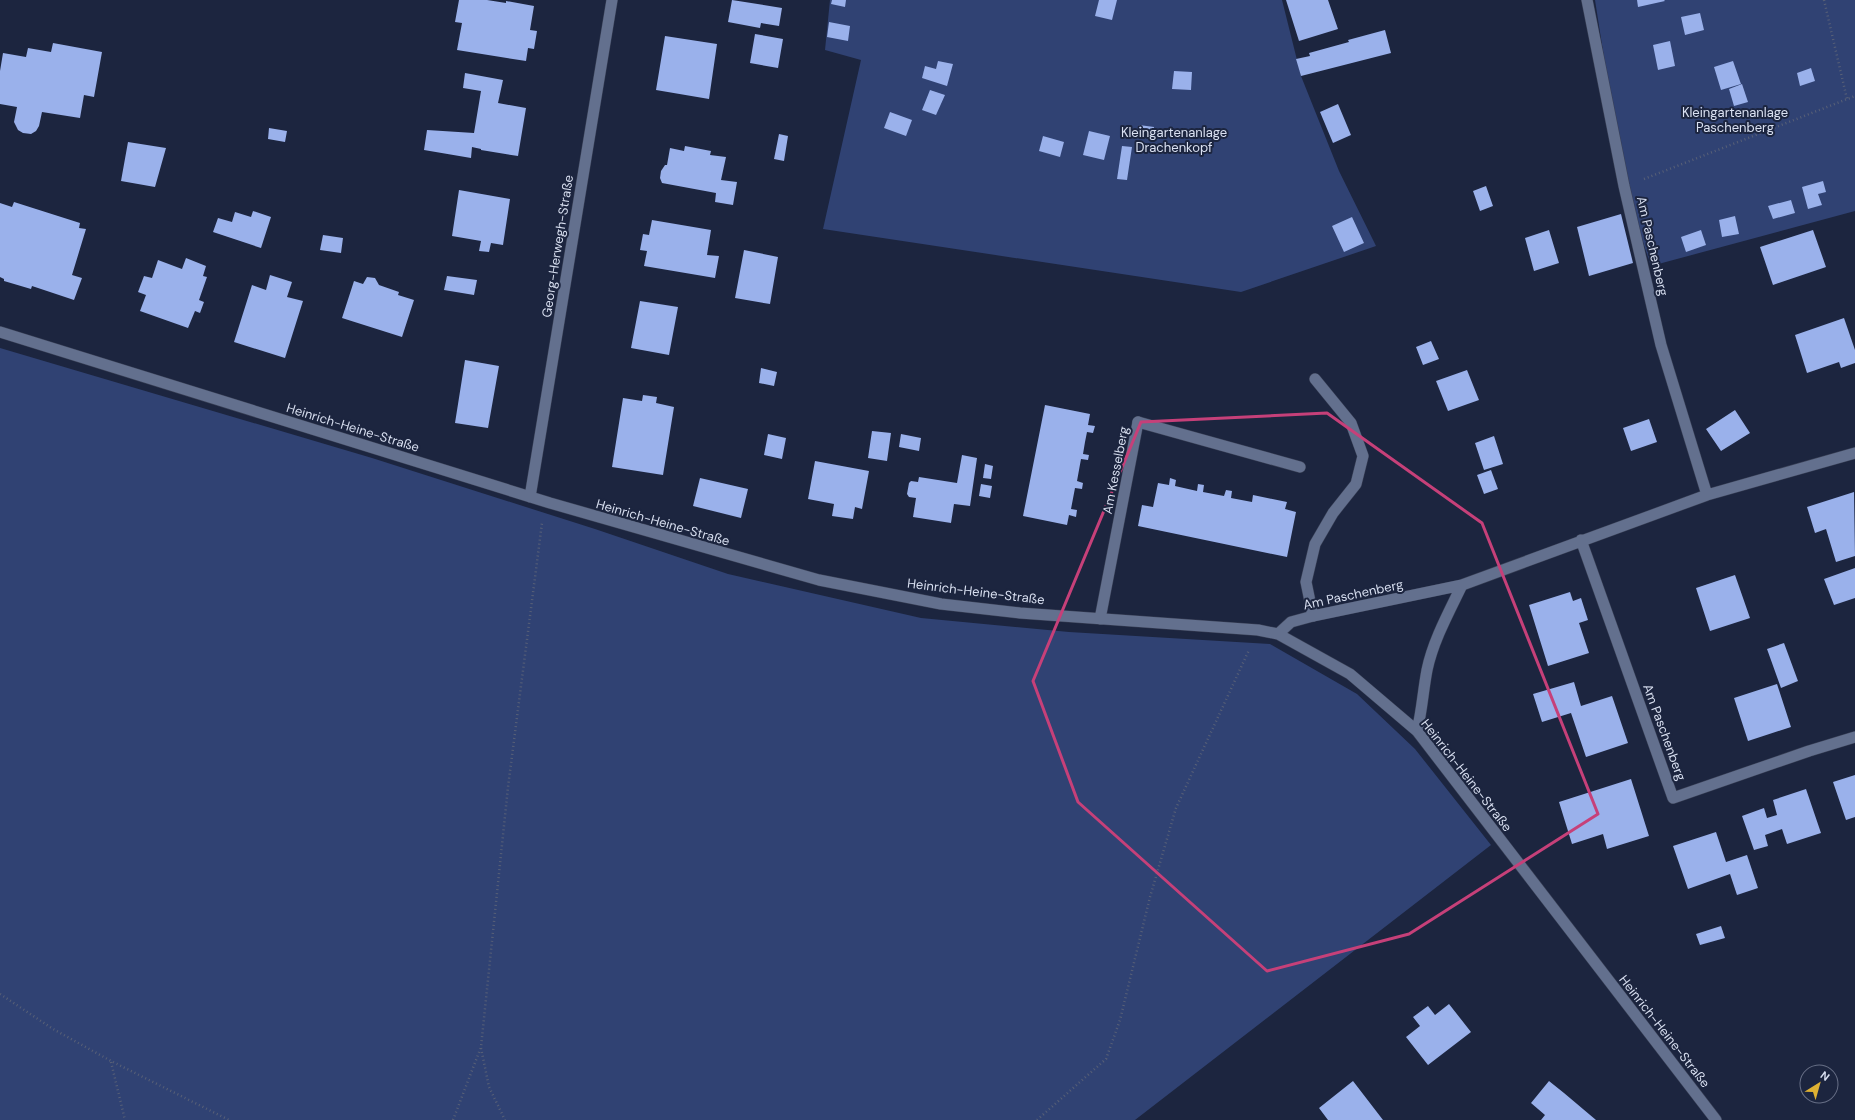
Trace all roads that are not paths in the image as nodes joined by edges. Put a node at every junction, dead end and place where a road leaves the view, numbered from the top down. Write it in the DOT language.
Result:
graph roads {
  1 [pos="612,0"];
  2 [pos="1587,0"];
  3 [pos="0,332"];
  4 [pos="1315,379"];
  5 [pos="1855,453"];
  6 [pos="1300,467"];
  7 [pos="1707,495"];
  8 [pos="530,497"];
  9 [pos="1581,540"];
  10 [pos="1462,585"];
  11 [pos="1313,616"];
  12 [pos="1100,619"];
  13 [pos="1278,634"];
  14 [pos="1417,731"];
  15 [pos="1855,737"];
  16 [pos="1716,1120"];
  1 -- 8 [label="street, Georg-Herwegh-Straße"];
  2 -- 7 [label="street, Am Paschenberg"];
  3 -- 8 [label="street, Heinrich-Heine-Straße"];
  4 -- 11 [label="street"];
  5 -- 7 [label="street, Am Paschenberg"];
  6 -- 12 [label="street, Am Kesselberg"];
  7 -- 9 [label="street, Am Paschenberg"];
  8 -- 12 [label="street, Heinrich-Heine-Straße"];
  9 -- 10 [label="street, Am Paschenberg"];
  9 -- 15 [label="street, Am Paschenberg"];
  10 -- 11 [label="street, Am Paschenberg"];
  10 -- 14 [label="street"];
  11 -- 13 [label="street, Am Paschenberg"];
  12 -- 13 [label="street, Heinrich-Heine-Straße"];
  13 -- 14 [label="street, Heinrich-Heine-Straße"];
  14 -- 16 [label="street, Heinrich-Heine-Straße"];
}
